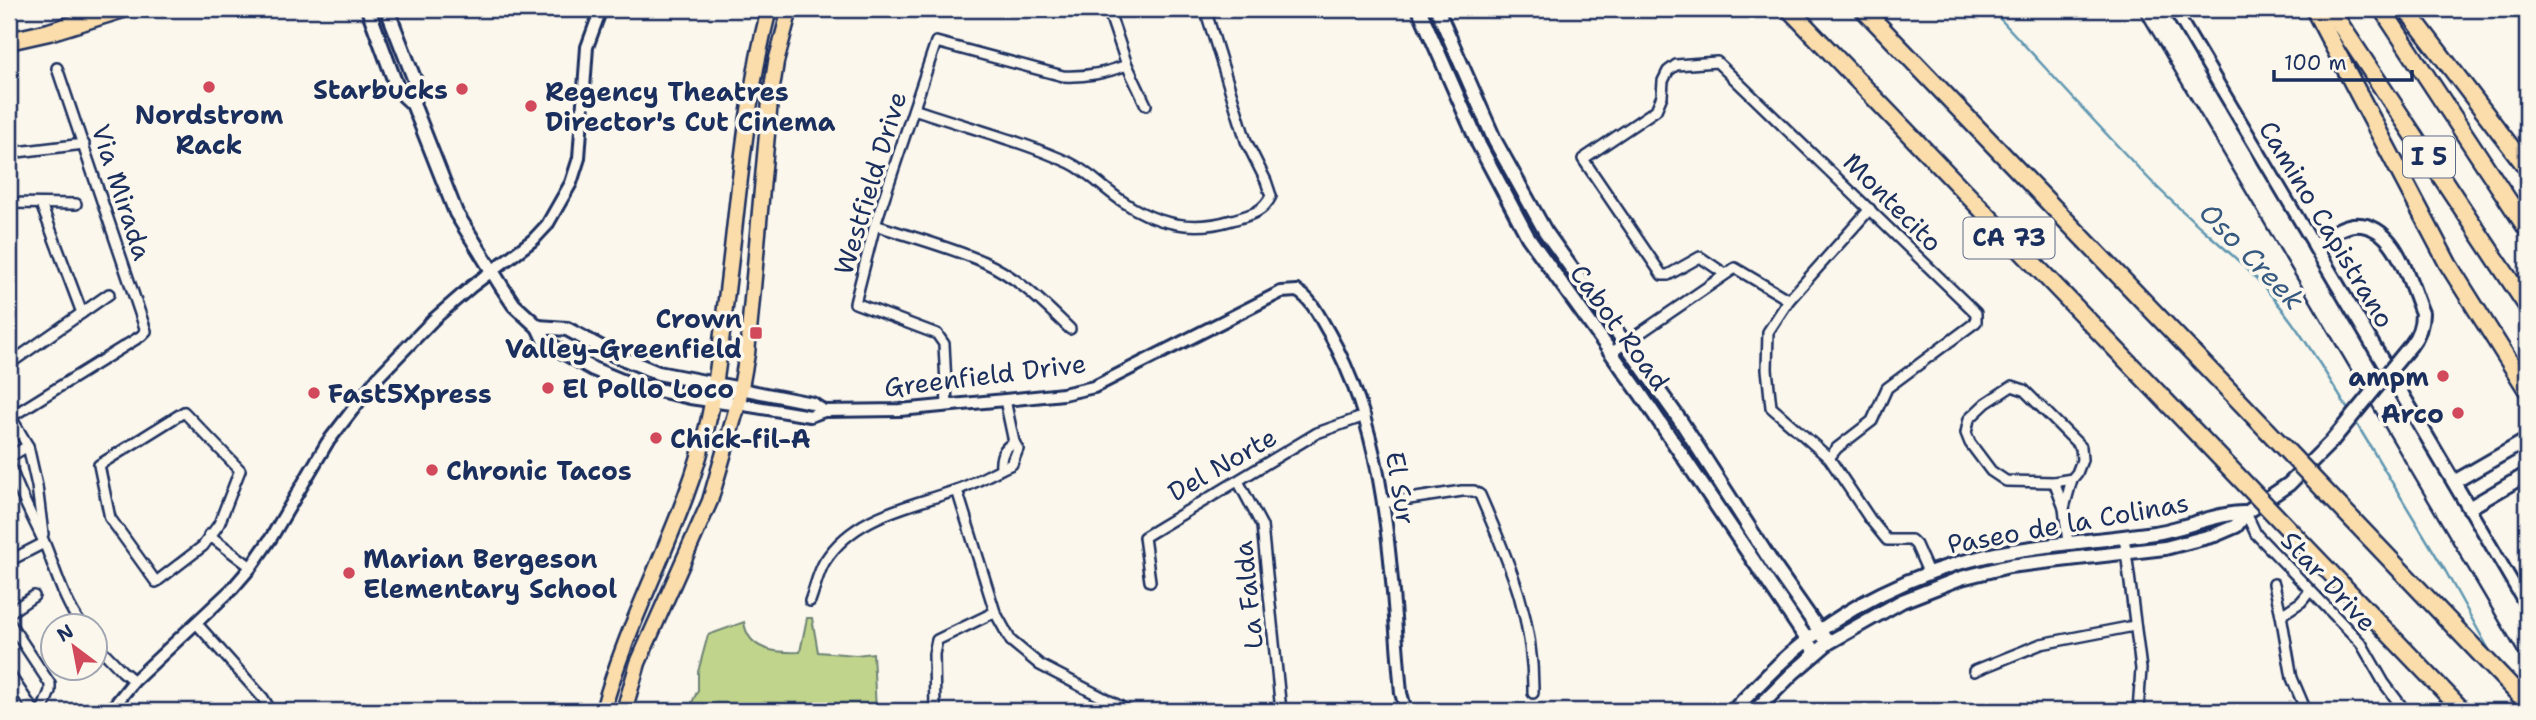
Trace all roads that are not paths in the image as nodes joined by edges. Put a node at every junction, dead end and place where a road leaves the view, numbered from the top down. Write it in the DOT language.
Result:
graph roads {
  1 [pos="123,9"];
  2 [pos="368,9"];
  3 [pos="387,9"];
  4 [pos="601,9"];
  5 [pos="769,9"];
  6 [pos="790,9"];
  7 [pos="1108,9"];
  8 [pos="1205,9"];
  9 [pos="1419,9"];
  10 [pos="1437,9"];
  11 [pos="1789,9"];
  12 [pos="1863,9"];
  13 [pos="2174,9"];
  14 [pos="2314,9"];
  15 [pos="2330,9"];
  16 [pos="2382,9"];
  17 [pos="2406,9"];
  18 [pos="9,41"];
  19 [pos="1127,65"];
  20 [pos="57,68"];
  21 [pos="413,104"];
  22 [pos="1146,105"];
  23 [pos="914,109"];
  24 [pos="84,144"];
  25 [pos="9,153"];
  26 [pos="2527,168"];
  27 [pos="9,203"];
  28 [pos="41,204"];
  29 [pos="76,204"];
  30 [pos="1870,209"];
  31 [pos="875,225"];
  32 [pos="2527,229"];
  33 [pos="2314,245"];
  34 [pos="491,272"];
  35 [pos="1724,274"];
  36 [pos="1297,290"];
  37 [pos="108,294"];
  38 [pos="1789,300"];
  39 [pos="2527,306"];
  40 [pos="82,313"];
  41 [pos="538,327"];
  42 [pos="1070,329"];
  43 [pos="1625,344"];
  44 [pos="1611,353"];
  45 [pos="9,364"];
  46 [pos="715,385"];
  47 [pos="741,389"];
  48 [pos="2527,390"];
  49 [pos="713,400"];
  50 [pos="1005,400"];
  51 [pos="738,404"];
  52 [pos="947,405"];
  53 [pos="824,411"];
  54 [pos="9,416"];
  55 [pos="1365,416"];
  56 [pos="2527,440"];
  57 [pos="28,446"];
  58 [pos="9,457"];
  59 [pos="1829,458"];
  60 [pos="9,463"];
  61 [pos="2527,474"];
  62 [pos="2072,479"];
  63 [pos="1238,481"];
  64 [pos="2054,482"];
  65 [pos="2454,482"];
  66 [pos="957,490"];
  67 [pos="1383,503"];
  68 [pos="2064,508"];
  69 [pos="2469,508"];
  70 [pos="2246,513"];
  71 [pos="209,535"];
  72 [pos="2124,536"];
  73 [pos="44,543"];
  74 [pos="2068,543"];
  75 [pos="2126,551"];
  76 [pos="9,561"];
  77 [pos="2009,566"];
  78 [pos="251,567"];
  79 [pos="1928,572"];
  80 [pos="1150,581"];
  81 [pos="2274,584"];
  82 [pos="2310,591"];
  83 [pos="34,596"];
  84 [pos="810,601"];
  85 [pos="2527,607"];
  86 [pos="9,612"];
  87 [pos="75,612"];
  88 [pos="995,612"];
  89 [pos="2281,615"];
  90 [pos="9,622"];
  91 [pos="197,624"];
  92 [pos="2134,626"];
  93 [pos="1820,631"];
  94 [pos="1807,641"];
  95 [pos="1828,643"];
  96 [pos="1816,653"];
  97 [pos="108,656"];
  98 [pos="1974,671"];
  99 [pos="10,678"];
  100 [pos="134,681"];
  101 [pos="1533,693"];
  102 [pos="2527,703"];
  103 [pos="34,711"];
  104 [pos="42,711"];
  105 [pos="110,711"];
  106 [pos="271,711"];
  107 [pos="603,711"];
  108 [pos="624,711"];
  109 [pos="935,711"];
  110 [pos="1129,711"];
  111 [pos="1281,711"];
  112 [pos="1405,711"];
  113 [pos="1733,711"];
  114 [pos="1755,711"];
  115 [pos="2138,711"];
  116 [pos="2306,711"];
  117 [pos="2405,711"];
  118 [pos="2463,711"];
  1 -- 18 [label="highway"];
  2 -- 21 [label="main road, Greenfield Drive"];
  3 -- 21 [label="main road, Greenfield Drive"];
  4 -- 34 [label="street"];
  5 -- 46 [label="main road"];
  6 -- 47 [label="main road"];
  7 -- 19 [label="street"];
  8 -- 23 [label="street"];
  9 -- 44 [label="main road, Cabot Road"];
  10 -- 43 [label="main road, Cabot Road"];
  11 -- 118 [label="highway, CA 73, bridge"];
  12 -- 102 [label="highway, CA 73, bridge"];
  13 -- 33 [label="street, Camino Capistrano"];
  14 -- 48 [label="highway"];
  15 -- 39 [label="highway, I 5"];
  16 -- 32 [label="highway, I 5"];
  17 -- 26 [label="highway"];
  19 -- 22 [label="street"];
  19 -- 23 [label="street, Westfield Drive"];
  20 -- 24 [label="street, Via Mirada"];
  21 -- 34 [label="main road, Greenfield Drive"];
  23 -- 31 [label="street, Westfield Drive"];
  24 -- 25 [label="street"];
  24 -- 54 [label="street, Via Mirada"];
  27 -- 28 [label="street"];
  28 -- 29 [label="street"];
  28 -- 40 [label="street"];
  30 -- 35 [label="street, Montecito"];
  30 -- 38 [label="street"];
  30 -- 59 [label="street, Montecito"];
  31 -- 42 [label="street"];
  31 -- 52 [label="street, Westfield Drive"];
  33 -- 65 [label="main road, Camino Capistrano"];
  33 -- 70 [label="main road, Paseo de la Colinas, bridge"];
  34 -- 41 [label="main road, Greenfield Drive"];
  34 -- 78 [label="street"];
  35 -- 38 [label="street"];
  35 -- 43 [label="street"];
  36 -- 50 [label="street, Greenfield Drive"];
  36 -- 55 [label="street, El Sur"];
  37 -- 40 [label="street"];
  38 -- 59 [label="street"];
  40 -- 45 [label="street"];
  41 -- 46 [label="main road, Greenfield Drive"];
  41 -- 49 [label="main road, Greenfield Drive"];
  43 -- 44 [label="street"];
  43 -- 93 [label="main road, Cabot Road"];
  44 -- 94 [label="main road, Cabot Road"];
  46 -- 47 [label="main road, Greenfield Drive"];
  46 -- 49 [label="main road"];
  47 -- 51 [label="main road"];
  47 -- 53 [label="street, Greenfield Drive"];
  49 -- 51 [label="main road, Greenfield Drive"];
  49 -- 107 [label="main road"];
  50 -- 52 [label="street, Greenfield Drive"];
  50 -- 66 [label="street"];
  51 -- 53 [label="street, Greenfield Drive"];
  51 -- 108 [label="main road"];
  52 -- 53 [label="street, Greenfield Drive"];
  54 -- 57 [label="street"];
  55 -- 63 [label="street, Del Norte"];
  55 -- 67 [label="street, El Sur"];
  56 -- 65 [label="main road"];
  57 -- 58 [label="street"];
  57 -- 73 [label="street"];
  59 -- 79 [label="street"];
  60 -- 73 [label="street"];
  61 -- 69 [label="main road"];
  62 -- 64 [label="street"];
  62 -- 64 [label="street"];
  62 -- 68 [label="street"];
  63 -- 80 [label="street, Del Norte"];
  63 -- 111 [label="street, La Falda"];
  64 -- 68 [label="street"];
  65 -- 69 [label="main road, Camino Capistrano"];
  66 -- 84 [label="street"];
  66 -- 88 [label="street"];
  67 -- 101 [label="street"];
  67 -- 112 [label="street, El Sur"];
  68 -- 74 [label="street"];
  69 -- 85 [label="street, Camino Capistrano"];
  70 -- 72 [label="main road, Paseo de la Colinas"];
  70 -- 75 [label="main road, Paseo de la Colinas"];
  70 -- 82 [label="street, Star Drive"];
  71 -- 71 [label="street"];
  71 -- 78 [label="street"];
  72 -- 74 [label="main road, Paseo de la Colinas"];
  72 -- 75 [label="street"];
  73 -- 76 [label="street"];
  73 -- 87 [label="street"];
  74 -- 77 [label="main road"];
  74 -- 79 [label="main road, Paseo de la Colinas"];
  75 -- 77 [label="main road, Paseo de la Colinas"];
  75 -- 92 [label="street"];
  77 -- 95 [label="main road, Paseo de la Colinas"];
  78 -- 91 [label="street"];
  79 -- 93 [label="main road, Paseo de la Colinas"];
  81 -- 89 [label="street"];
  82 -- 89 [label="street"];
  82 -- 117 [label="street, Star Drive"];
  83 -- 86 [label="street"];
  88 -- 109 [label="street"];
  88 -- 110 [label="street"];
  89 -- 116 [label="street"];
  90 -- 104 [label="street"];
  91 -- 100 [label="street"];
  91 -- 106 [label="street"];
  92 -- 98 [label="street"];
  92 -- 115 [label="street"];
  93 -- 94 [label="main road, Paseo de la Colinas"];
  93 -- 95 [label="main road, Cabot Road"];
  94 -- 96 [label="main road, Cabot Road"];
  94 -- 113 [label="main road, Paseo de la Colinas"];
  95 -- 96 [label="main road, Paseo de la Colinas"];
  96 -- 114 [label="main road, Paseo de la Colinas"];
  97 -- 100 [label="street"];
  99 -- 103 [label="street"];
  100 -- 105 [label="street"];
}
